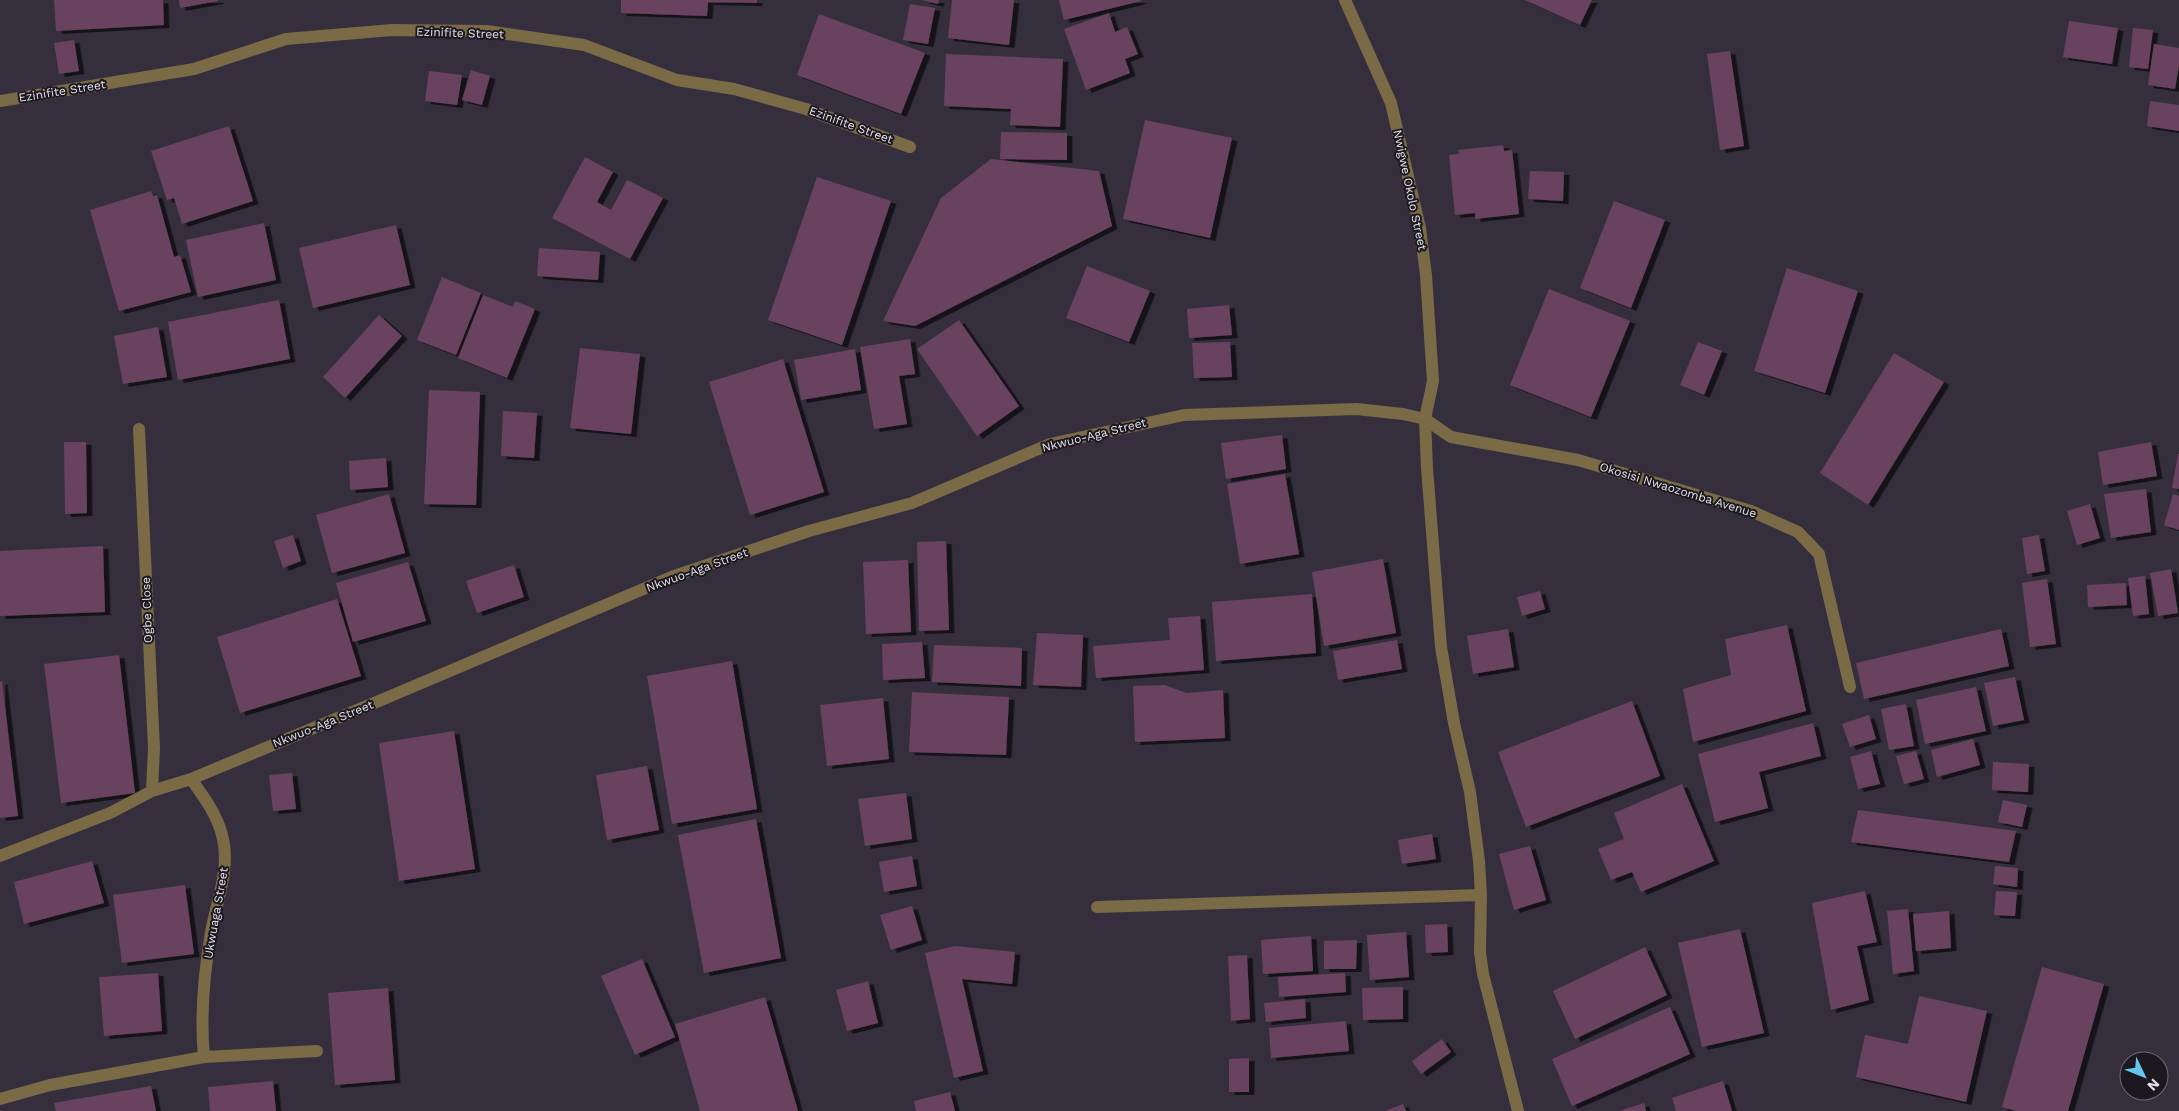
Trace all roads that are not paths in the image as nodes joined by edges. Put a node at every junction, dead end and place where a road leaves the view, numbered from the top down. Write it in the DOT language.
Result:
graph roads {
  1 [pos="1346,0"];
  2 [pos="0,100"];
  3 [pos="910,147"];
  4 [pos="1425,419"];
  5 [pos="139,429"];
  6 [pos="1850,687"];
  7 [pos="191,779"];
  8 [pos="152,791"];
  9 [pos="0,856"];
  10 [pos="1481,895"];
  11 [pos="1098,907"];
  12 [pos="317,1051"];
  13 [pos="204,1057"];
  14 [pos="0,1099"];
  15 [pos="1518,1111"];
  1 -- 4 [label="street, Nwigwe Okolo Street"];
  2 -- 3 [label="street, Ezinifite Street"];
  4 -- 6 [label="street, Okosisi Nwaozomba Avenue"];
  4 -- 7 [label="street, Nkwuo-Aga Street"];
  4 -- 10 [label="street, Nwigwe Okolo Street"];
  5 -- 8 [label="street, Ogbe Close"];
  7 -- 8 [label="street, Nkwuo-Aga Street"];
  7 -- 13 [label="street, Ukwuaga Street"];
  8 -- 9 [label="street, Nkwuo-Aga Street"];
  10 -- 11 [label="street"];
  10 -- 15 [label="street, Nwigwe Okolo Street"];
  12 -- 13 [label="street"];
  13 -- 14 [label="street"];
}
